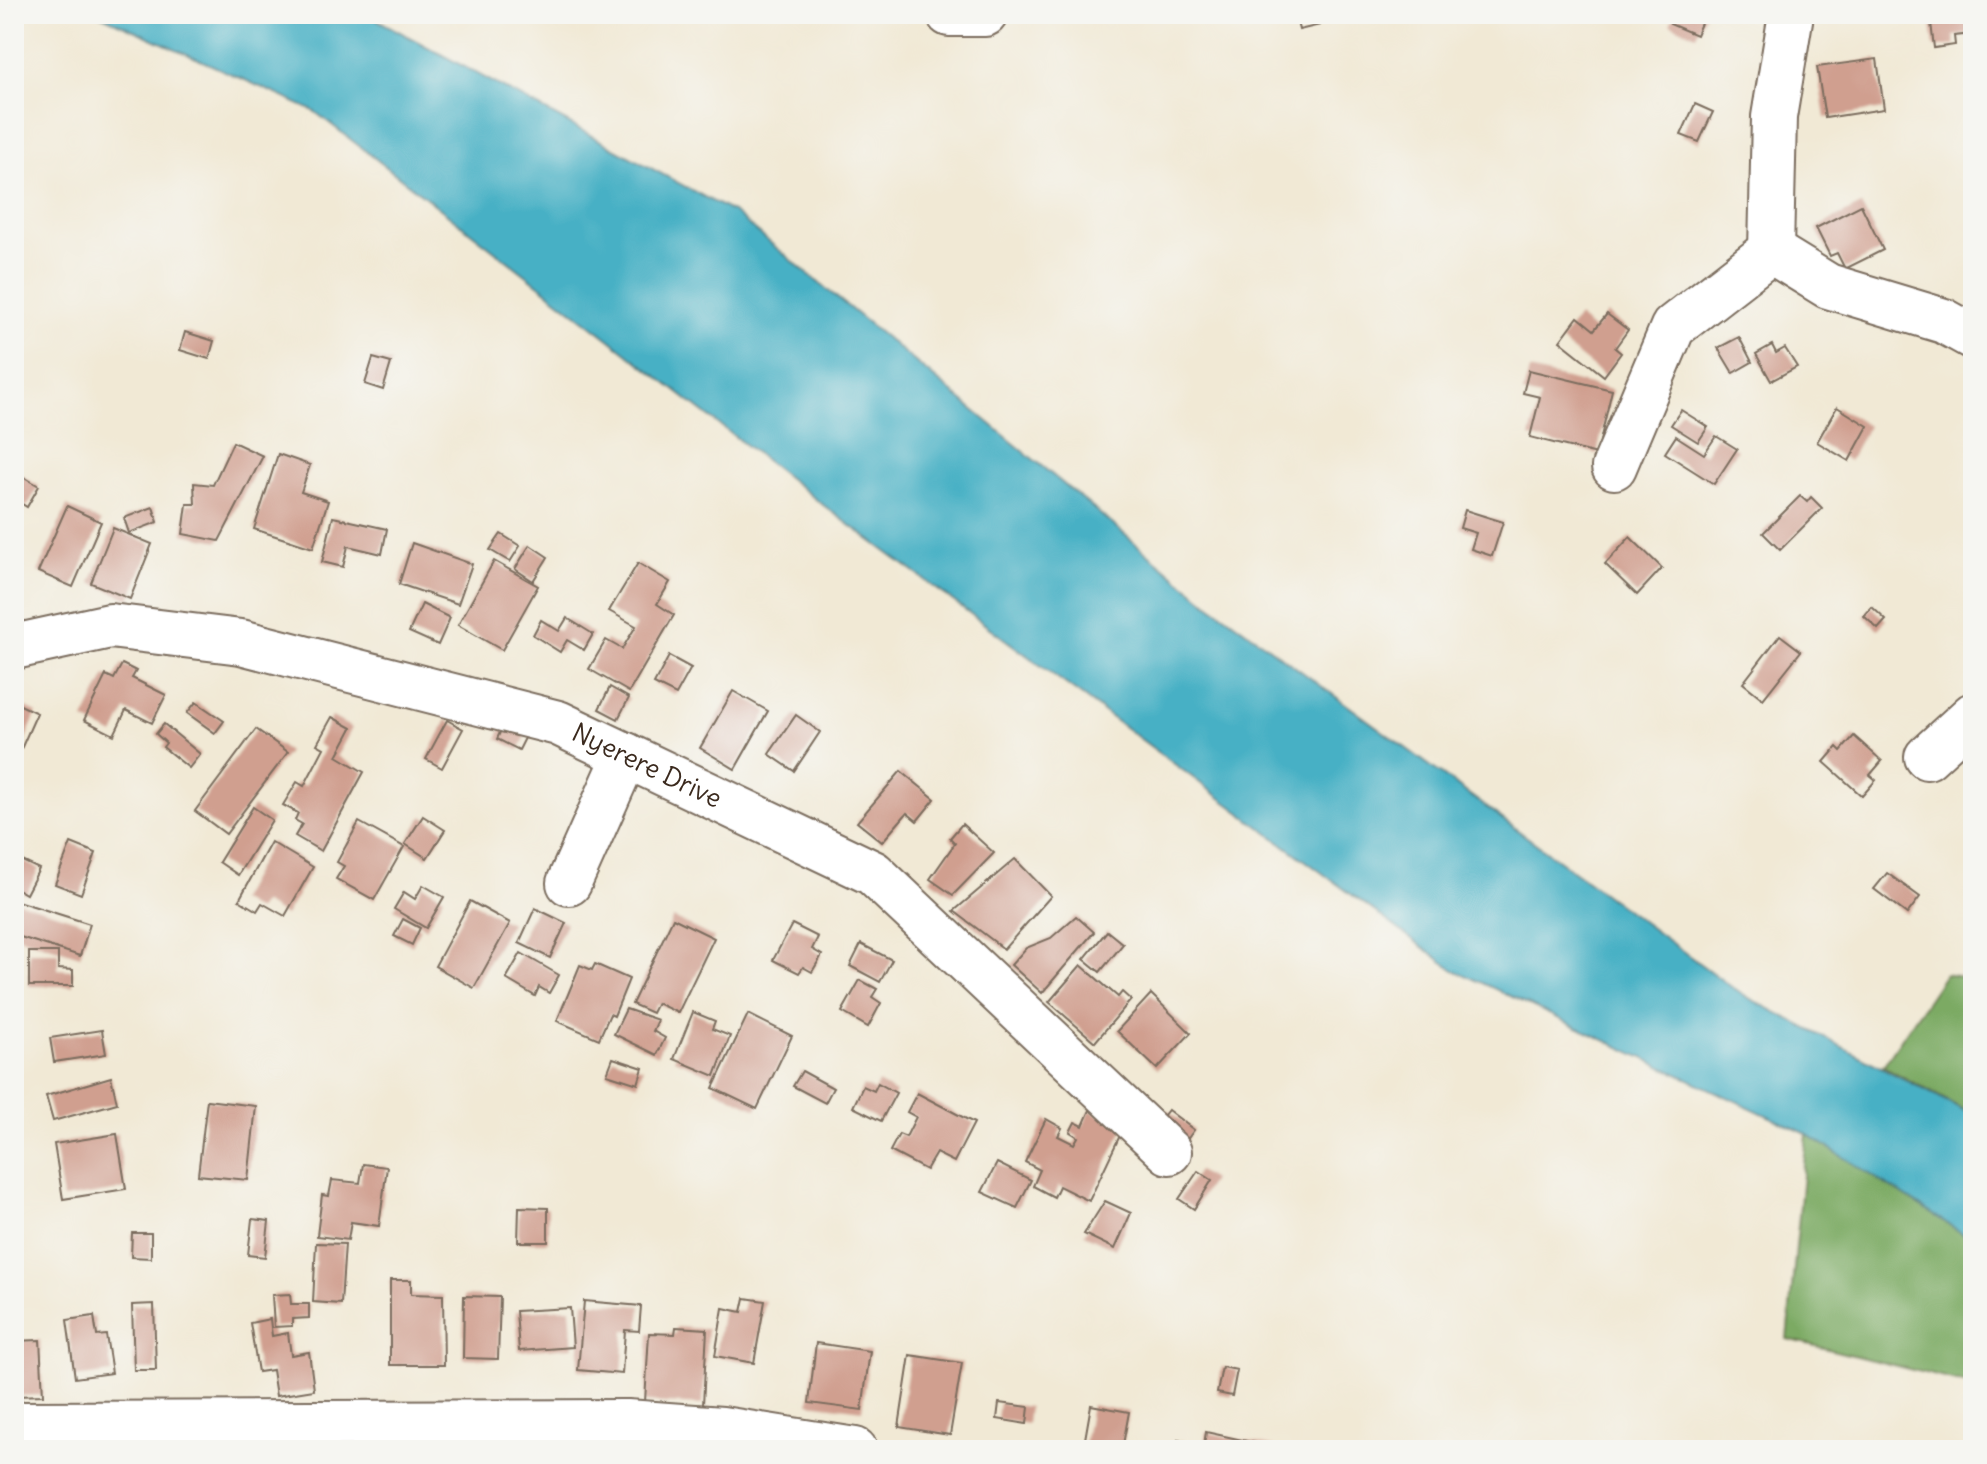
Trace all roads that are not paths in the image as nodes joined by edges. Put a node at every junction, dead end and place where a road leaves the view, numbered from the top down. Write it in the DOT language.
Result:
graph roads {
  1 [pos="949,14"];
  2 [pos="985,14"];
  3 [pos="1791,14"];
  4 [pos="1771,251"];
  5 [pos="1973,337"];
  6 [pos="1614,467"];
  7 [pos="14,647"];
  8 [pos="1973,715"];
  9 [pos="626,755"];
  10 [pos="1927,757"];
  11 [pos="569,883"];
  12 [pos="1169,1152"];
  13 [pos="14,1424"];
  14 [pos="855,1450"];
  1 -- 2 [label="street"];
  3 -- 4 [label="street"];
  4 -- 5 [label="street"];
  4 -- 6 [label="street"];
  7 -- 9 [label="street, Nyerere Drive"];
  8 -- 10 [label="street"];
  9 -- 11 [label="street"];
  9 -- 12 [label="street, Nyerere Drive"];
  13 -- 14 [label="street"];
}
